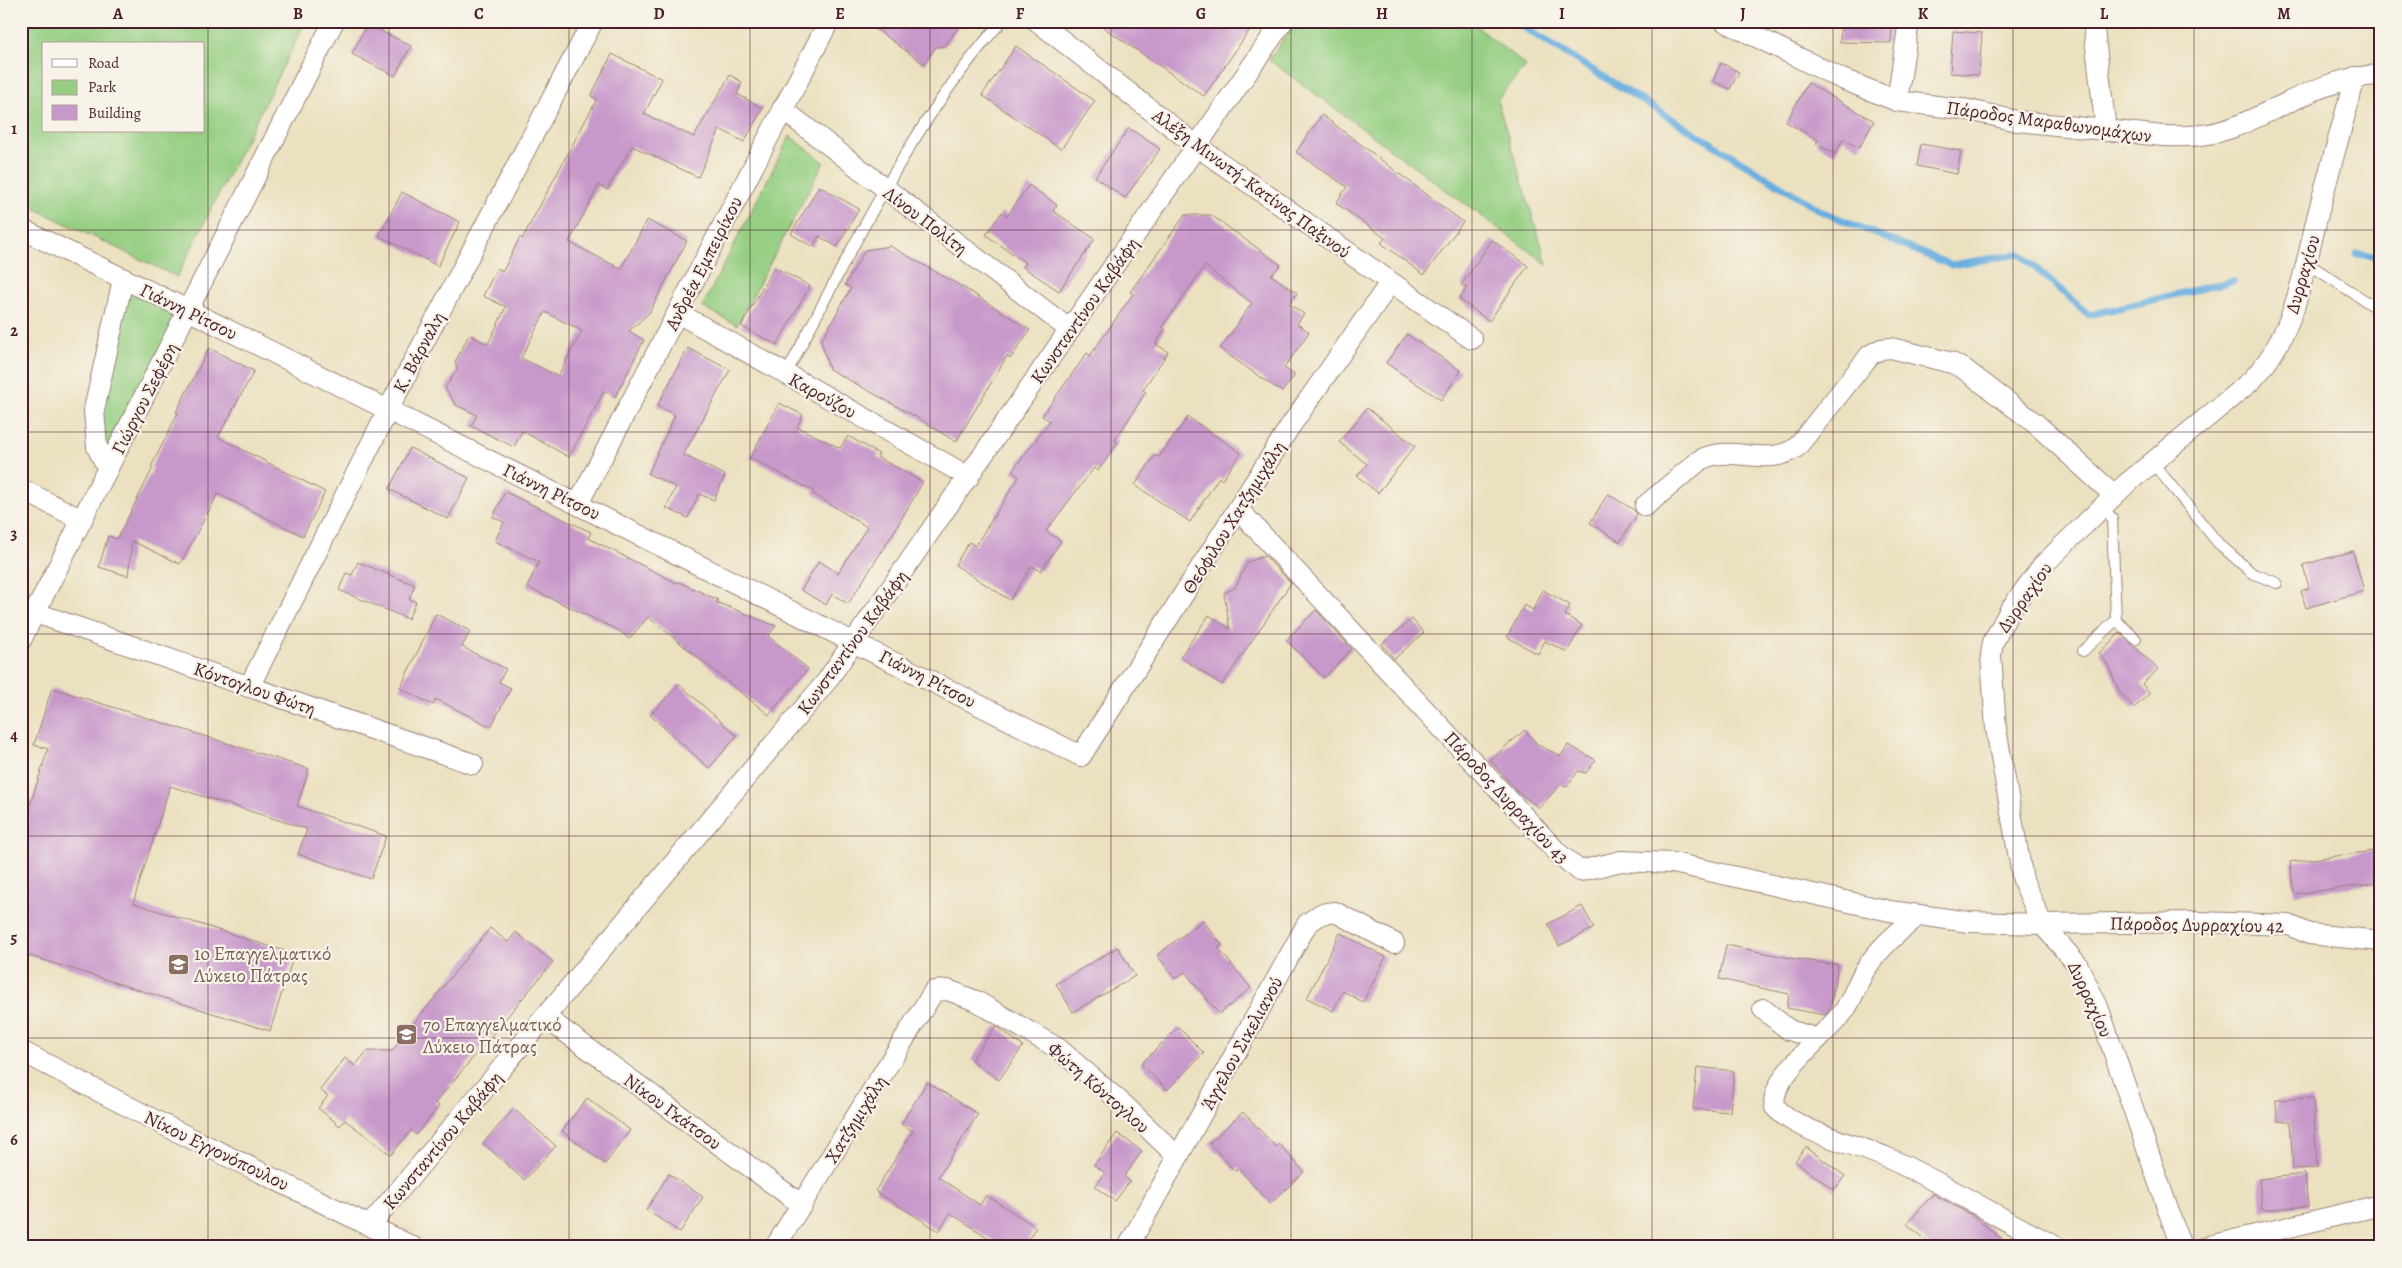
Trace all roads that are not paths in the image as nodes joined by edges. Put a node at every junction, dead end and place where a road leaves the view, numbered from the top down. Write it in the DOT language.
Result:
graph roads {
  1 [pos="334,21"];
  2 [pos="593,21"];
  3 [pos="828,21"];
  4 [pos="1002,21"];
  5 [pos="1037,21"];
  6 [pos="1283,21"];
  7 [pos="1909,21"];
  8 [pos="2093,21"];
  9 [pos="1731,23"];
  10 [pos="2381,75"];
  11 [pos="2355,77"];
  12 [pos="1897,101"];
  13 [pos="782,109"];
  14 [pos="2106,131"];
  15 [pos="1198,147"];
  16 [pos="884,188"];
  17 [pos="23,228"];
  18 [pos="2307,263"];
  19 [pos="123,279"];
  20 [pos="1390,283"];
  21 [pos="188,310"];
  22 [pos="2381,311"];
  23 [pos="678,313"];
  24 [pos="1070,330"];
  25 [pos="1472,339"];
  26 [pos="786,374"];
  27 [pos="388,410"];
  28 [pos="2152,462"];
  29 [pos="108,468"];
  30 [pos="969,477"];
  31 [pos="21,489"];
  32 [pos="2108,502"];
  33 [pos="578,504"];
  34 [pos="1646,506"];
  35 [pos="1238,509"];
  36 [pos="82,520"];
  37 [pos="2278,584"];
  38 [pos="36,613"];
  39 [pos="2116,620"];
  40 [pos="2136,639"];
  41 [pos="21,640"];
  42 [pos="854,641"];
  43 [pos="2083,651"];
  44 [pos="249,687"];
  45 [pos="1081,756"];
  46 [pos="474,764"];
  47 [pos="1918,916"];
  48 [pos="2042,924"];
  49 [pos="2381,941"];
  50 [pos="1394,943"];
  51 [pos="934,992"];
  52 [pos="1763,1009"];
  53 [pos="545,1016"];
  54 [pos="1818,1039"];
  55 [pos="21,1052"];
  56 [pos="1178,1157"];
  57 [pos="802,1205"];
  58 [pos="2381,1205"];
  59 [pos="370,1225"];
  60 [pos="413,1247"];
  61 [pos="775,1247"];
  62 [pos="1128,1247"];
  63 [pos="2057,1247"];
  64 [pos="2181,1247"];
  65 [pos="2205,1247"];
  1 -- 21 [label="street, Γιώργου Σεφέρη"];
  2 -- 27 [label="street, Κ. Βάρναλη"];
  3 -- 13 [label="street, Ανδρέα Εμπειρίκου"];
  4 -- 16 [label="lane"];
  5 -- 15 [label="street, Αλέξη Μινωτή-Κατίνας Παξινού"];
  6 -- 15 [label="street, Κωνσταντίνου Καβάφη"];
  7 -- 12 [label="street"];
  8 -- 14 [label="street"];
  9 -- 12 [label="street, Πάροδος Μαραθωνομάχων"];
  10 -- 11 [label="street, Πάροδος Μαραθωνομάχων"];
  11 -- 14 [label="street, Πάροδος Μαραθωνομάχων"];
  11 -- 18 [label="street, Δυρραχίου"];
  12 -- 14 [label="street, Πάροδος Μαραθωνομάχων"];
  13 -- 16 [label="street, Λίνου Πολίτη"];
  13 -- 23 [label="street, Ανδρέα Εμπειρίκου"];
  15 -- 20 [label="street, Αλέξη Μινωτή-Κατίνας Παξινού"];
  15 -- 24 [label="street, Κωνσταντίνου Καβάφη"];
  16 -- 24 [label="street, Λίνου Πολίτη"];
  16 -- 26 [label="lane"];
  17 -- 19 [label="street, Γιάννη Ρίτσου"];
  18 -- 22 [label="lane"];
  18 -- 28 [label="street, Δυρραχίου"];
  19 -- 21 [label="street, Γιάννη Ρίτσου"];
  19 -- 29 [label="street"];
  20 -- 25 [label="street, Αλέξη Μινωτή-Κατίνας Παξινού"];
  20 -- 35 [label="street, Θεόφιλου Χατζημιχάλη"];
  21 -- 27 [label="street, Γιάννη Ρίτσου"];
  21 -- 29 [label="street, Γιώργου Σεφέρη"];
  23 -- 26 [label="street, Καρούζου"];
  23 -- 33 [label="street, Ανδρέα Εμπειρίκου"];
  24 -- 30 [label="street, Κωνσταντίνου Καβάφη"];
  26 -- 30 [label="street, Καρούζου"];
  27 -- 33 [label="street, Γιάννη Ρίτσου"];
  27 -- 44 [label="street, Κ. Βάρναλη"];
  28 -- 32 [label="street, Δυρραχίου"];
  28 -- 37 [label="lane"];
  29 -- 36 [label="street, Γιώργου Σεφέρη"];
  30 -- 42 [label="street, Κωνσταντίνου Καβάφη"];
  31 -- 36 [label="street"];
  32 -- 34 [label="street"];
  32 -- 39 [label="lane"];
  32 -- 48 [label="street, Δυρραχίου"];
  33 -- 42 [label="street, Γιάννη Ρίτσου"];
  35 -- 45 [label="street, Θεόφιλου Χατζημιχάλη"];
  35 -- 47 [label="street, Πάροδος Δυρραχίου 43"];
  36 -- 38 [label="street, Γιώργου Σεφέρη"];
  38 -- 41 [label="street, Γιώργου Σεφέρη"];
  38 -- 44 [label="street, Κόντογλου Φώτη"];
  39 -- 40 [label="lane"];
  39 -- 43 [label="lane"];
  42 -- 45 [label="street, Γιάννη Ρίτσου"];
  42 -- 53 [label="street, Κωνσταντίνου Καβάφη"];
  44 -- 46 [label="street, Κόντογλου Φώτη"];
  47 -- 48 [label="street, Πάροδος Δυρραχίου 43"];
  47 -- 54 [label="street"];
  48 -- 49 [label="street, Πάροδος Δυρραχίου 42"];
  48 -- 64 [label="street, Δυρραχίου"];
  50 -- 56 [label="street, Άγγελου Σικελιανού"];
  51 -- 56 [label="street, Φώτη Κόντογλου"];
  51 -- 57 [label="street, Χατζημιχάλη"];
  52 -- 54 [label="street"];
  53 -- 57 [label="street, Νίκου Γκάτσου"];
  53 -- 59 [label="street, Κωνσταντίνου Καβάφη"];
  54 -- 63 [label="street"];
  55 -- 59 [label="street, Νίκου Εγγονόπουλου"];
  56 -- 62 [label="street, Άγγελου Σικελιανού"];
  57 -- 61 [label="street, Χατζημιχάλη"];
  58 -- 65 [label="street"];
  59 -- 60 [label="street, Νίκου Εγγονόπουλου"];
}
